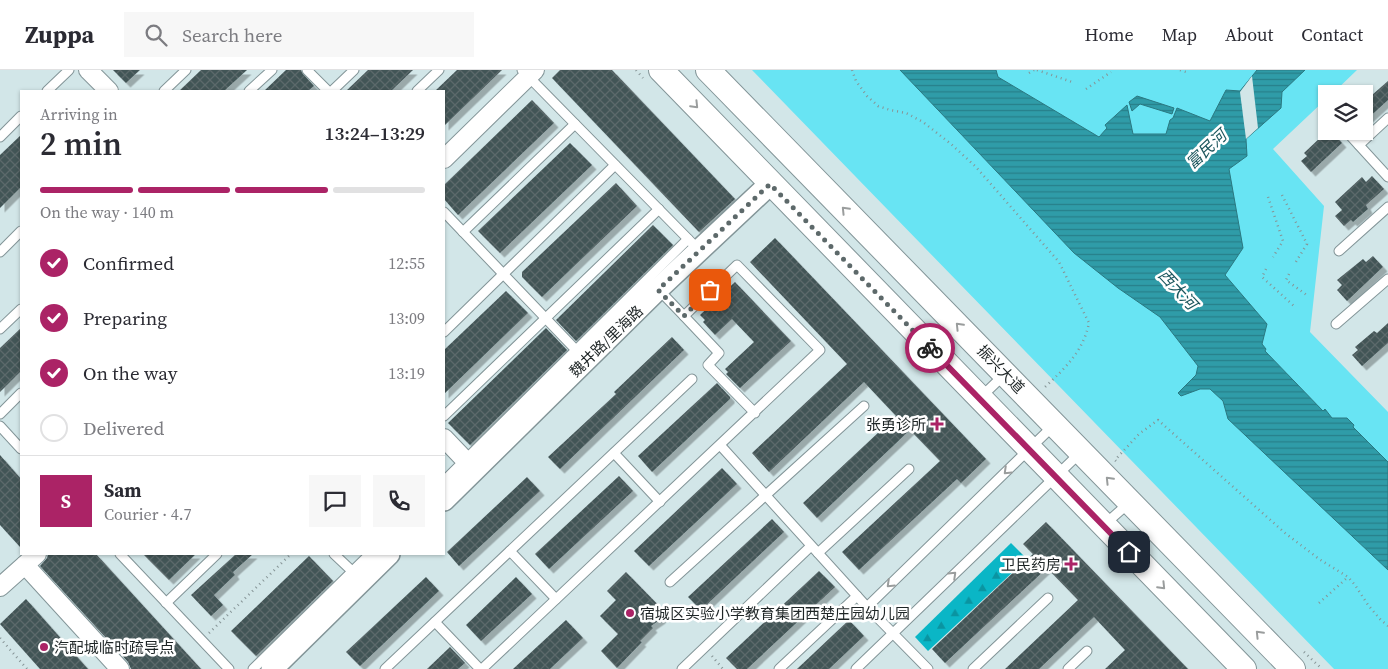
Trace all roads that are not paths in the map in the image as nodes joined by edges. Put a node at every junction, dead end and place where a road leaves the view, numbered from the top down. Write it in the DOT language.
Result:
graph roads {
  1 [pos="68,70"];
  2 [pos="88,70"];
  3 [pos="186,70"];
  4 [pos="272,70"];
  5 [pos="307,70"];
  6 [pos="354,70"];
  7 [pos="439,70"];
  8 [pos="661,70"];
  9 [pos="708,70"];
  10 [pos="528,72"];
  11 [pos="48,90"];
  12 [pos="108,90"];
  13 [pos="165,90"];
  14 [pos="250,90"];
  15 [pos="327,90"];
  16 [pos="333,90"];
  17 [pos="418,90"];
  18 [pos="20,117"];
  19 [pos="1388,118"];
  20 [pos="575,124"];
  21 [pos="0,137"];
  22 [pos="1354,140"];
  23 [pos="1359,145"];
  24 [pos="445,158"];
  25 [pos="615,165"];
  26 [pos="1388,176"];
  27 [pos="770,184"];
  28 [pos="1388,207"];
  29 [pos="659,209"];
  30 [pos="445,213"];
  31 [pos="463,232"];
  32 [pos="20,233"];
  33 [pos="693,244"];
  34 [pos="1339,251"];
  35 [pos="0,252"];
  36 [pos="503,274"];
  37 [pos="1388,279"];
  38 [pos="658,290"];
  39 [pos="20,310"];
  40 [pos="684,316"];
  41 [pos="546,318"];
  42 [pos="1336,324"];
  43 [pos="0,329"];
  44 [pos="445,331"];
  45 [pos="576,350"];
  46 [pos="1005,374"];
  47 [pos="692,379"];
  48 [pos="20,394"];
  49 [pos="979,398"];
  50 [pos="864,406"];
  51 [pos="755,413"];
  52 [pos="0,414"];
  53 [pos="445,415"];
  54 [pos="1055,424"];
  55 [pos="0,426"];
  56 [pos="445,439"];
  57 [pos="720,445"];
  58 [pos="20,447"];
  59 [pos="1029,450"];
  60 [pos="1081,451"];
  61 [pos="614,452"];
  62 [pos="465,460"];
  63 [pos="909,469"];
  64 [pos="1055,476"];
  65 [pos="445,480"];
  66 [pos="766,495"];
  67 [pos="445,499"];
  68 [pos="660,502"];
  69 [pos="1130,502"];
  70 [pos="1104,526"];
  71 [pos="814,549"];
  72 [pos="510,551"];
  73 [pos="123,555"];
  74 [pos="216,555"];
  75 [pos="335,555"];
  76 [pos="369,555"];
  77 [pos="388,555"];
  78 [pos="31,559"];
  79 [pos="352,572"];
  80 [pos="670,582"];
  81 [pos="0,587"];
  82 [pos="857,596"];
  83 [pos="1048,598"];
  84 [pos="556,599"];
  85 [pos="166,603"];
  86 [pos="867,607"];
  87 [pos="435,622"];
  88 [pos="893,634"];
  89 [pos="1087,651"];
  90 [pos="120,669"];
  91 [pos="229,669"];
  92 [pos="253,669"];
  93 [pos="272,669"];
  94 [pos="385,669"];
  95 [pos="481,669"];
  96 [pos="682,669"];
  97 [pos="779,669"];
  98 [pos="856,669"];
  99 [pos="928,669"];
  100 [pos="973,669"];
  101 [pos="1068,669"];
  102 [pos="1244,669"];
  103 [pos="1293,669"];
  1 -- 11 [label="lane"];
  2 -- 12 [label="street"];
  3 -- 13 [label="lane"];
  4 -- 14 [label="lane"];
  5 -- 15 [label="lane"];
  6 -- 16 [label="lane"];
  7 -- 17 [label="lane"];
  8 -- 27 [label="main road, one-way"];
  46 -- 9 [label="main road, 振兴大道, one-way"];
  10 -- 20 [label="lane"];
  10 -- 24 [label="street"];
  18 -- 21 [label="lane"];
  19 -- 23 [label="lane"];
  20 -- 25 [label="lane"];
  20 -- 31 [label="lane"];
  22 -- 23 [label="lane"];
  23 -- 26 [label="lane"];
  25 -- 29 [label="lane"];
  25 -- 36 [label="lane"];
  27 -- 33 [label="street, 魏井路/里海路"];
  27 -- 49 [label="main road"];
  28 -- 34 [label="lane"];
  29 -- 33 [label="lane"];
  29 -- 41 [label="lane"];
  30 -- 31 [label="lane"];
  31 -- 36 [label="lane"];
  32 -- 35 [label="lane"];
  33 -- 38 [label="street, 魏井路/里海路"];
  33 -- 45 [label="lane"];
  36 -- 41 [label="lane"];
  36 -- 44 [label="lane"];
  37 -- 42 [label="lane"];
  38 -- 40 [label="lane"];
  38 -- 67 [label="street, 魏井路/里海路"];
  39 -- 43 [label="lane"];
  40 -- 51 [label="lane"];
  40 -- 51 [label="lane"];
  41 -- 45 [label="lane"];
  41 -- 53 [label="lane"];
  45 -- 62 [label="lane"];
  46 -- 49 [label="lane"];
  46 -- 54 [label="main road, 振兴大道"];
  47 -- 61 [label="lane"];
  48 -- 52 [label="lane"];
  49 -- 59 [label="main road"];
  50 -- 66 [label="lane"];
  51 -- 57 [label="lane"];
  54 -- 59 [label="lane"];
  54 -- 60 [label="main road, 振兴大道"];
  55 -- 58 [label="lane"];
  56 -- 62 [label="street"];
  57 -- 66 [label="lane"];
  57 -- 68 [label="lane"];
  59 -- 64 [label="main road"];
  59 -- 86 [label="lane, one-way"];
  60 -- 64 [label="lane"];
  69 -- 60 [label="main road, 振兴大道, one-way"];
  61 -- 68 [label="lane"];
  61 -- 72 [label="lane"];
  62 -- 65 [label="lane"];
  63 -- 71 [label="lane"];
  64 -- 70 [label="main road"];
  88 -- 64 [label="lane, one-way"];
  66 -- 71 [label="lane"];
  66 -- 80 [label="lane"];
  68 -- 84 [label="lane"];
  69 -- 70 [label="lane"];
  103 -- 69 [label="main road, 振兴大道, one-way"];
  70 -- 102 [label="main road, one-way"];
  71 -- 82 [label="lane"];
  71 -- 96 [label="lane"];
  72 -- 84 [label="lane"];
  72 -- 87 [label="lane"];
  73 -- 85 [label="lane"];
  74 -- 85 [label="lane"];
  75 -- 79 [label="lane"];
  76 -- 79 [label="lane"];
  77 -- 93 [label="street"];
  78 -- 81 [label="street"];
  78 -- 90 [label="street"];
  79 -- 92 [label="lane"];
  82 -- 86 [label="lane"];
  82 -- 97 [label="lane"];
  83 -- 100 [label="lane"];
  84 -- 95 [label="lane"];
  85 -- 91 [label="lane"];
  86 -- 88 [label="lane"];
  87 -- 94 [label="lane"];
  87 -- 95 [label="lane"];
  88 -- 98 [label="lane"];
  88 -- 99 [label="lane"];
  89 -- 101 [label="lane"];
}
